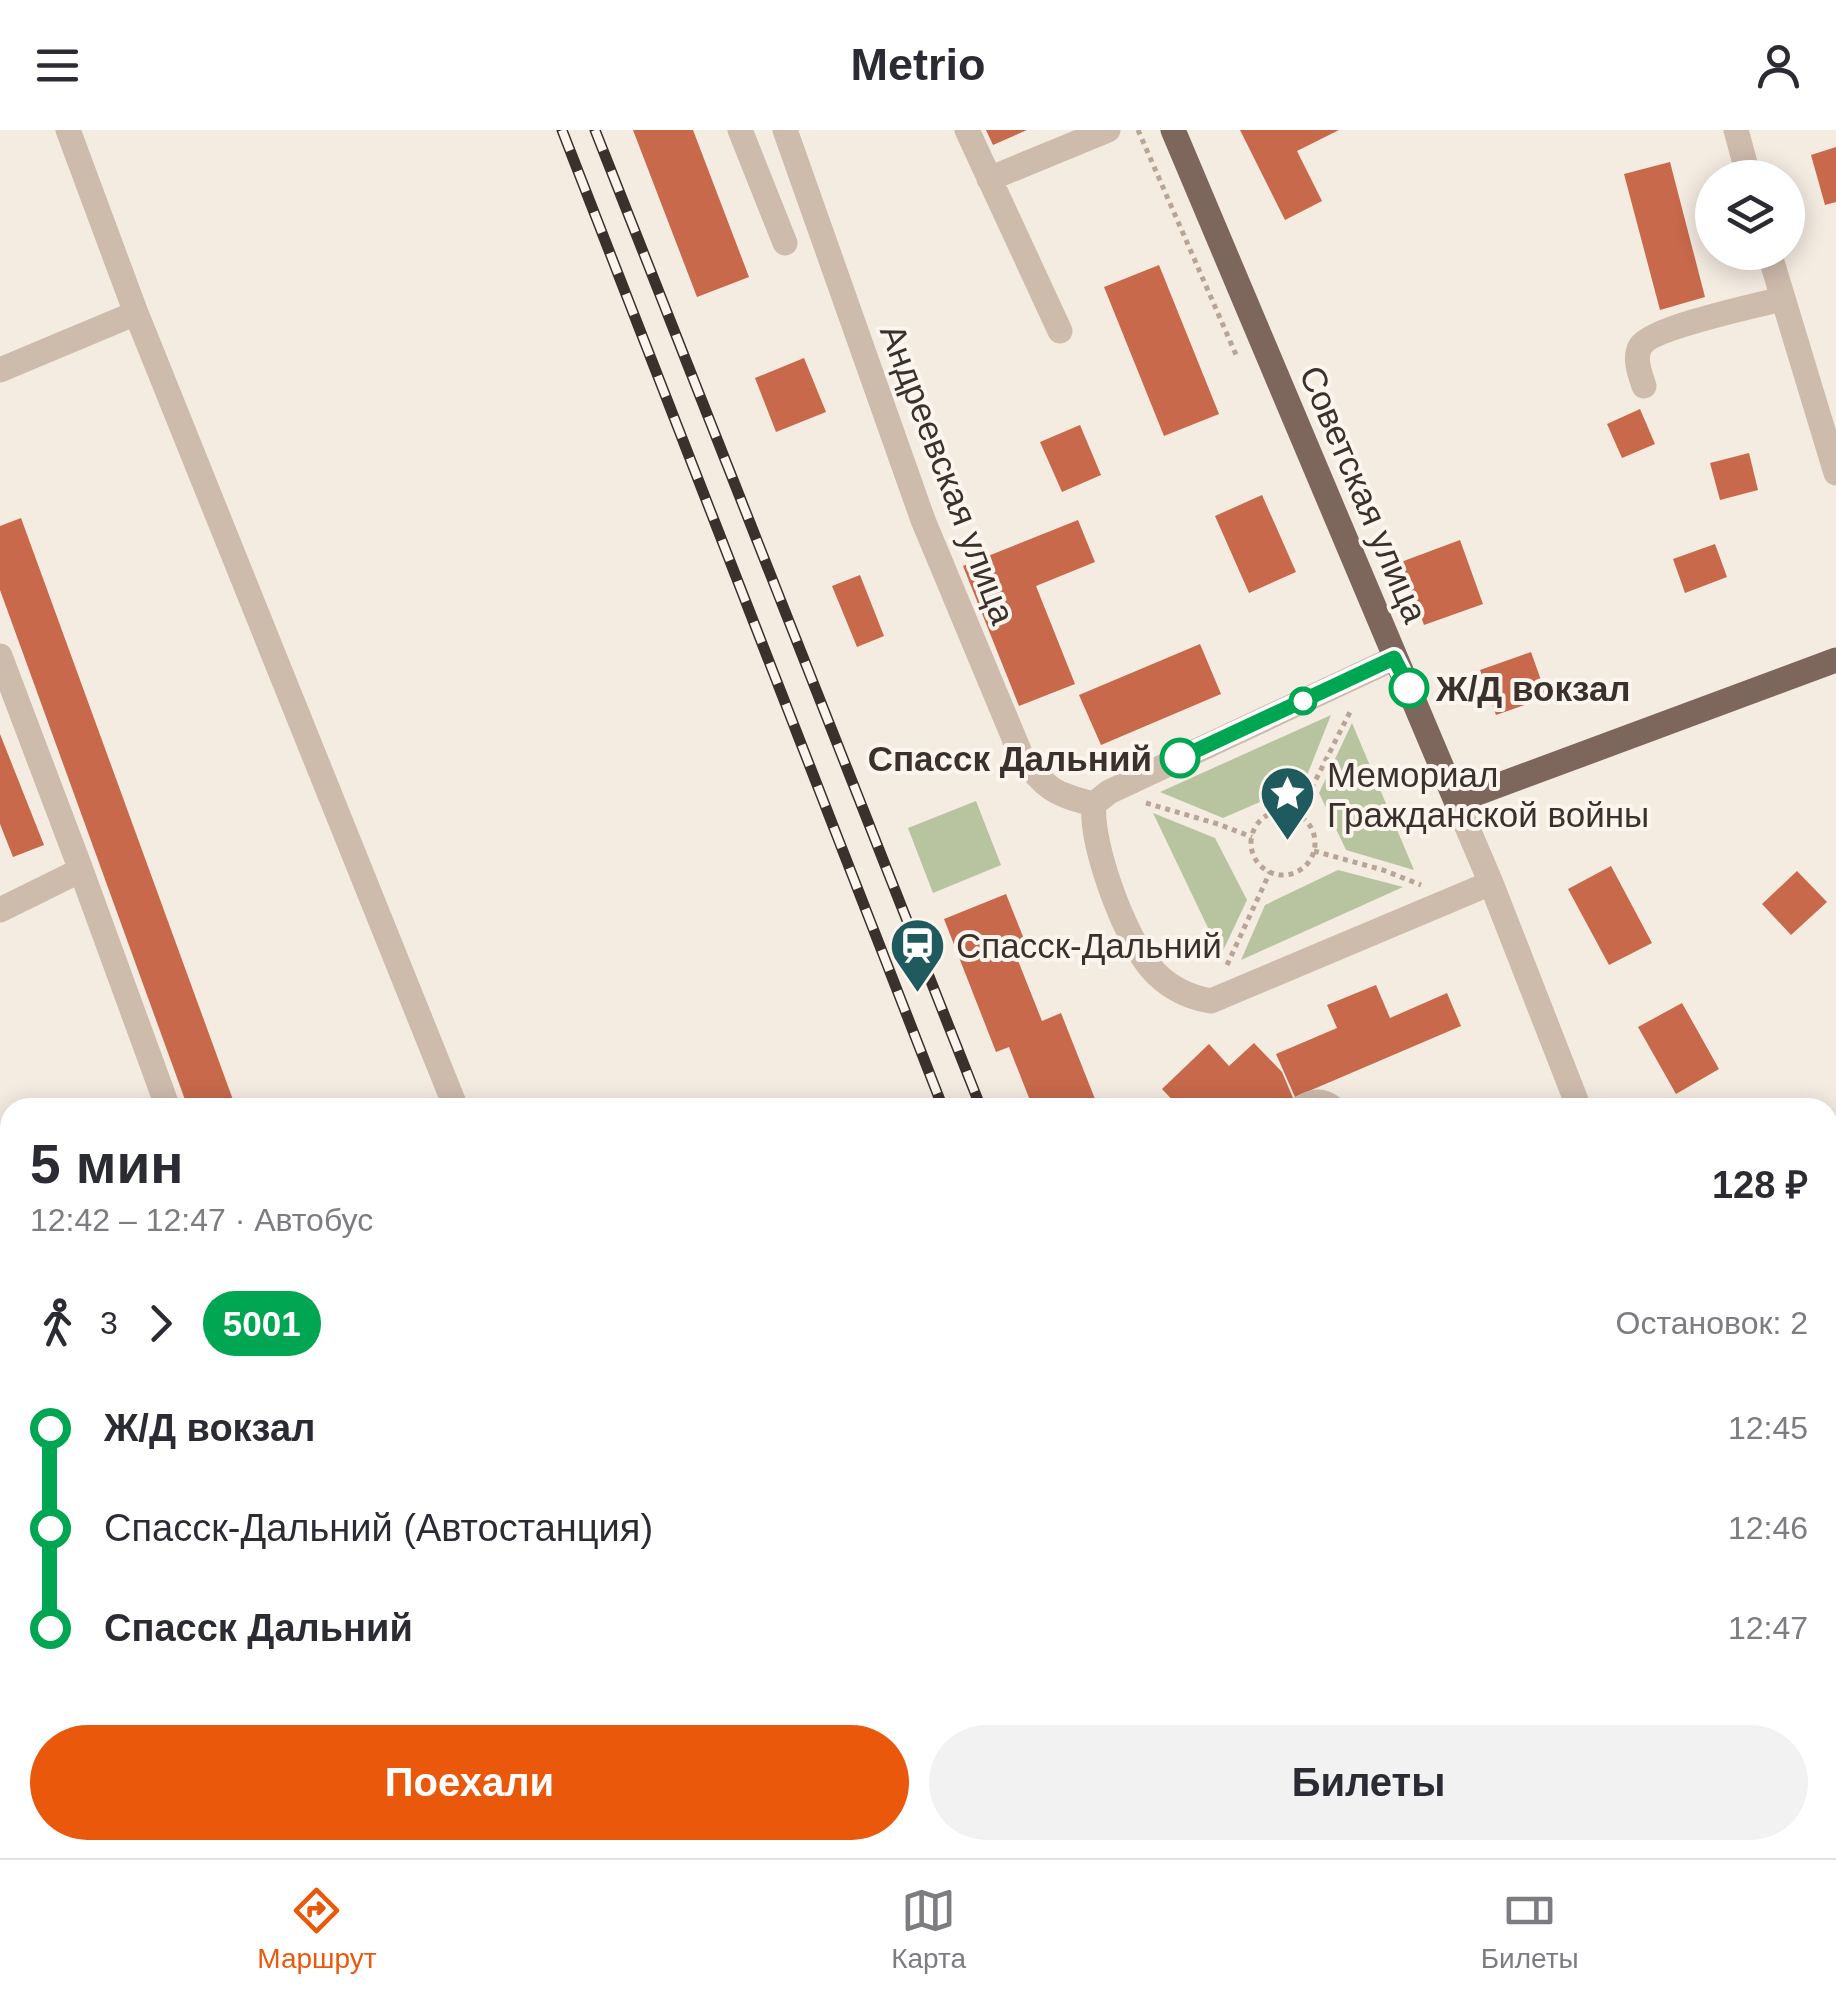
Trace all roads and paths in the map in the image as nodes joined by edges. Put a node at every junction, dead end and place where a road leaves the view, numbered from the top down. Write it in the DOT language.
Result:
graph roads {
  1 [pos="68,130"];
  2 [pos="740,130"];
  3 [pos="785,130"];
  4 [pos="967,130"];
  5 [pos="1108,130"];
  6 [pos="1173,130"];
  7 [pos="1736,130"];
  8 [pos="1744,160"];
  9 [pos="989,179"];
  10 [pos="785,242"];
  11 [pos="1775,270"];
  12 [pos="1782,299"];
  13 [pos="136,313"];
  14 [pos="1060,331"];
  15 [pos="0,370"];
  16 [pos="1644,386"];
  17 [pos="1836,473"];
  18 [pos="0,656"];
  19 [pos="1836,660"];
  20 [pos="1383,663"];
  21 [pos="1102,798"];
  22 [pos="1456,801"];
  23 [pos="1298,814"];
  24 [pos="1252,838"];
  25 [pos="1314,851"];
  26 [pos="81,870"];
  27 [pos="1270,872"];
  28 [pos="1491,882"];
  29 [pos="1455,898"];
  30 [pos="0,910"];
  31 [pos="1210,1001"];
  32 [pos="164,1098"];
  33 [pos="452,1098"];
  34 [pos="1575,1098"];
  1 -- 13 [label="street"];
  2 -- 10 [label="street"];
  3 -- 21 [label="street, Андреевская улица"];
  4 -- 9 [label="street"];
  5 -- 9 [label="street"];
  6 -- 20 [label="main road, Советская улица"];
  7 -- 8 [label="street"];
  9 -- 14 [label="street"];
  11 -- 12 [label="street"];
  12 -- 16 [label="street"];
  12 -- 17 [label="street"];
  13 -- 15 [label="street"];
  13 -- 33 [label="street"];
  18 -- 26 [label="street"];
  19 -- 22 [label="main road"];
  20 -- 21 [label="street"];
  20 -- 22 [label="main road, Советская улица"];
  20 -- 23 [label="path"];
  21 -- 24 [label="path"];
  21 -- 31 [label="street"];
  22 -- 28 [label="street, Советская улица"];
  23 -- 24 [label="path"];
  23 -- 25 [label="path"];
  24 -- 27 [label="path"];
  25 -- 27 [label="path"];
  25 -- 29 [label="path"];
  26 -- 30 [label="street"];
  26 -- 32 [label="street"];
  27 -- 31 [label="path"];
  28 -- 29 [label="street"];
  28 -- 34 [label="street, Советская улица"];
  29 -- 31 [label="street"];
}
